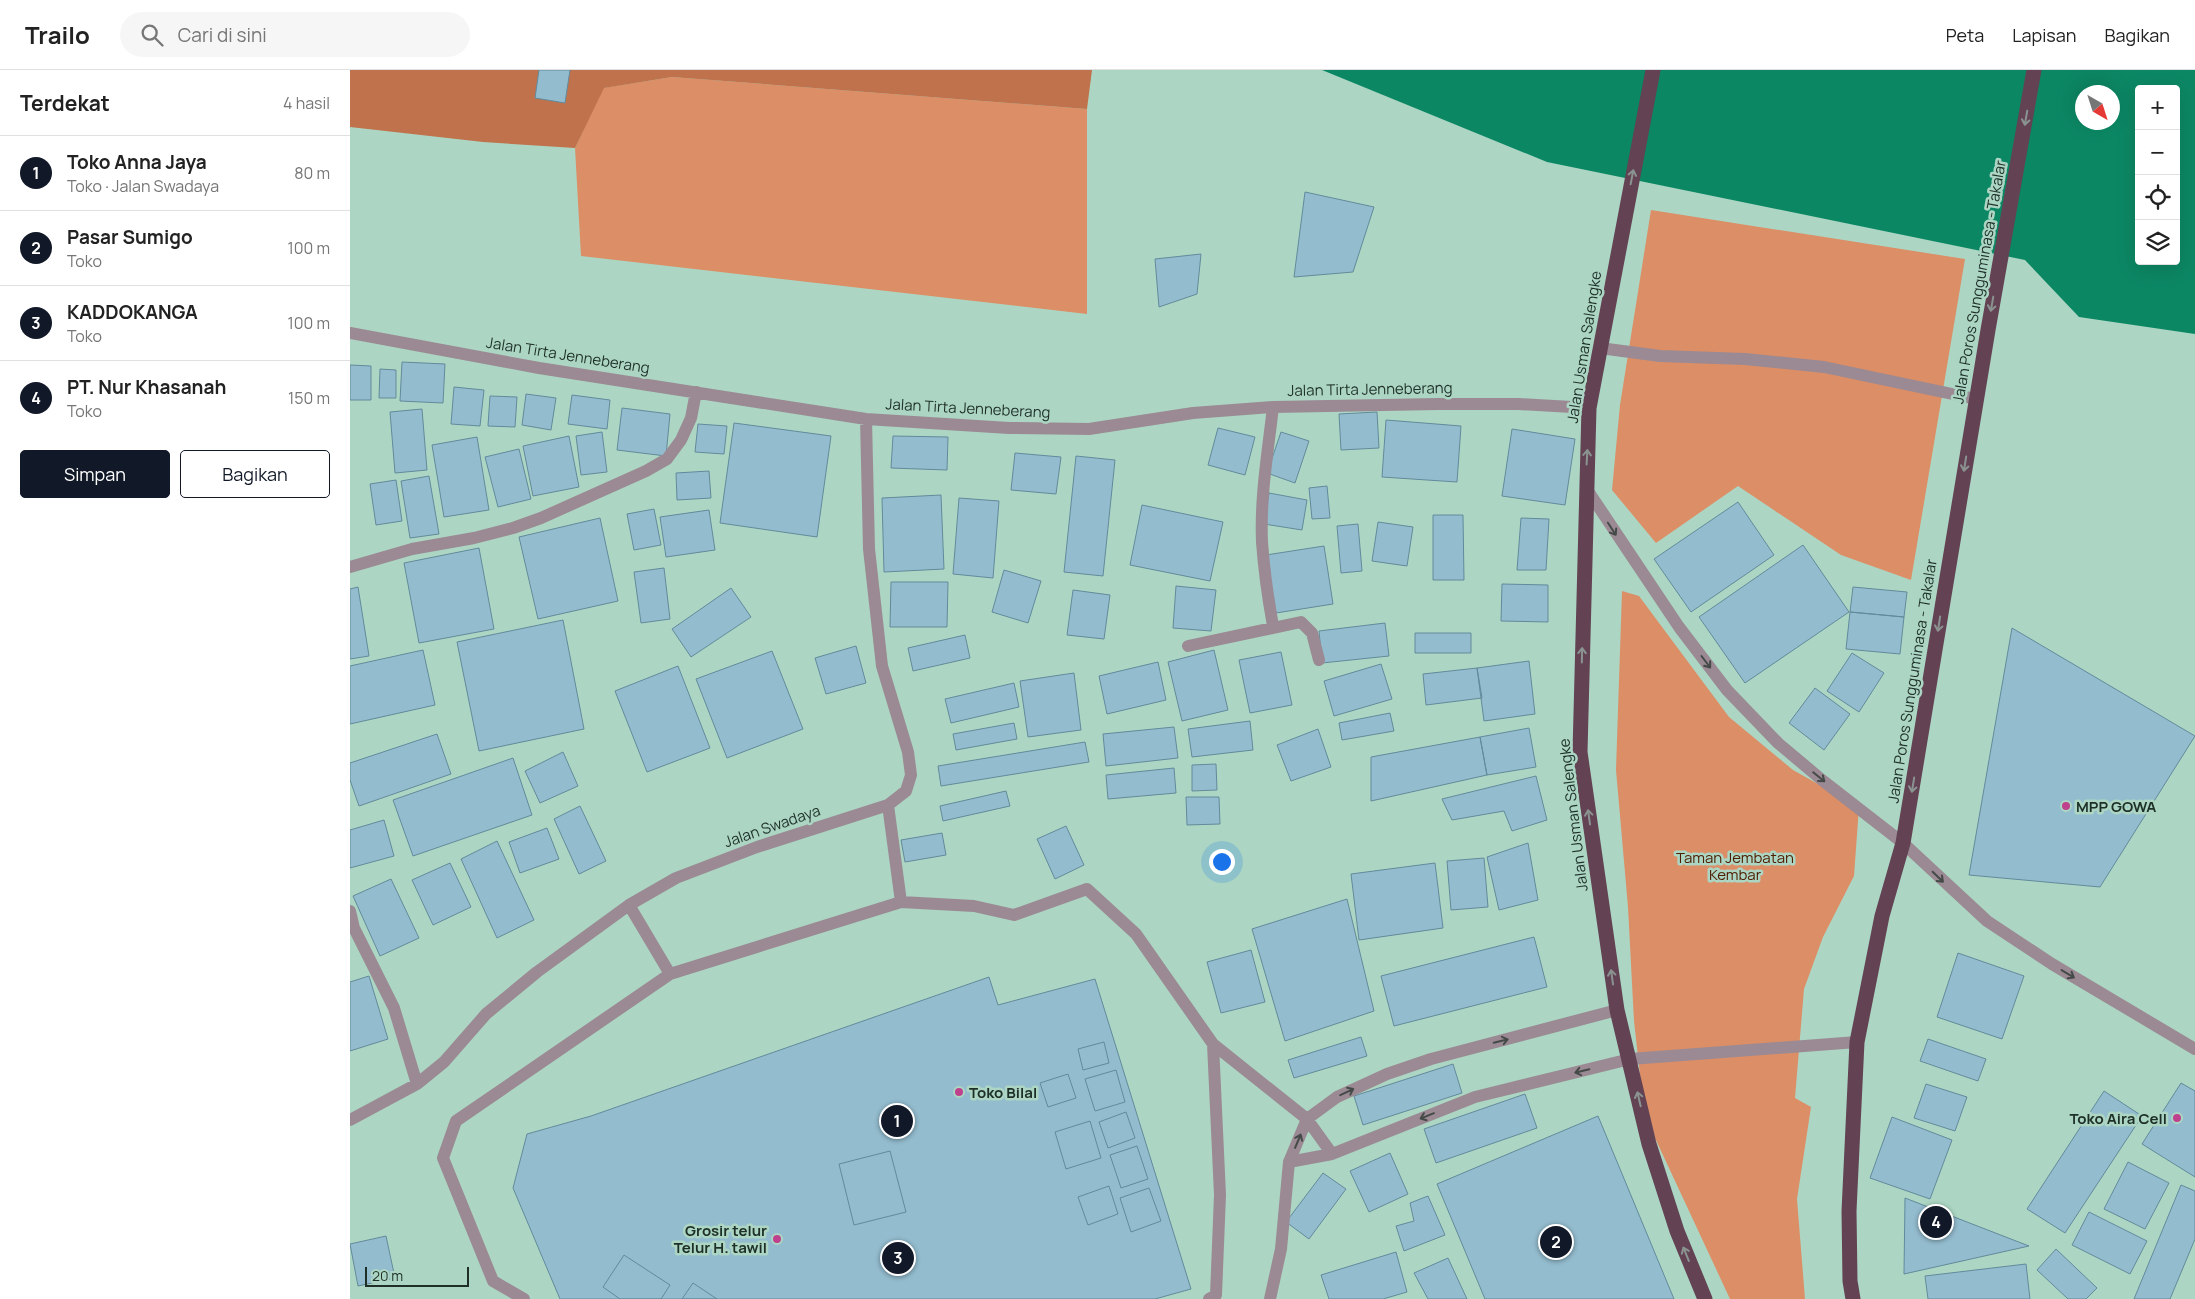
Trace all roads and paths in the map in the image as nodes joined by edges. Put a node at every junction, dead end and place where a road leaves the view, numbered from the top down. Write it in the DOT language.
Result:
graph roads {
  1 [pos="1653,70"];
  2 [pos="2034,70"];
  3 [pos="350,333"];
  4 [pos="1600,348"];
  5 [pos="696,392"];
  6 [pos="1976,399"];
  7 [pos="1273,407"];
  8 [pos="1589,408"];
  9 [pos="866,419"];
  10 [pos="1586,488"];
  11 [pos="350,567"];
  12 [pos="1273,626"];
  13 [pos="1188,646"];
  14 [pos="1319,660"];
  15 [pos="888,805"];
  16 [pos="1903,843"];
  17 [pos="901,902"];
  18 [pos="629,905"];
  19 [pos="350,911"];
  20 [pos="670,974"];
  21 [pos="1617,1010"];
  22 [pos="1857,1042"];
  23 [pos="1213,1044"];
  24 [pos="2195,1049"];
  25 [pos="1630,1059"];
  26 [pos="417,1084"];
  27 [pos="1307,1119"];
  28 [pos="350,1120"];
  29 [pos="1332,1154"];
  30 [pos="1288,1162"];
  31 [pos="1272,1297"];
  32 [pos="524,1299"];
  33 [pos="1209,1299"];
  34 [pos="1705,1299"];
  35 [pos="1853,1299"];
  4 -- 1 [label="highway, Jalan Usman Salengke, one-way"];
  2 -- 6 [label="highway, Jalan Poros Sungguminasa - Takalar, one-way"];
  3 -- 5 [label="street, Jalan Tirta Jenneberang"];
  4 -- 6 [label="street"];
  4 -- 8 [label="highway, Jalan Usman Salengke"];
  5 -- 9 [label="street, Jalan Tirta Jenneberang"];
  5 -- 11 [label="street"];
  6 -- 16 [label="highway, Jalan Poros Sungguminasa - Takalar, one-way"];
  7 -- 8 [label="street, Jalan Tirta Jenneberang"];
  7 -- 9 [label="street, Jalan Tirta Jenneberang"];
  7 -- 12 [label="street"];
  10 -- 8 [label="highway, Jalan Usman Salengke, one-way"];
  9 -- 15 [label="street, Jalan Swadaya"];
  10 -- 16 [label="street, one-way"];
  21 -- 10 [label="highway, Jalan Usman Salengke, one-way"];
  12 -- 13 [label="street"];
  12 -- 14 [label="street"];
  15 -- 17 [label="street"];
  15 -- 18 [label="street, Jalan Swadaya"];
  16 -- 22 [label="highway, Jalan Poros Sungguminasa - Takalar"];
  16 -- 24 [label="street, one-way"];
  17 -- 20 [label="street"];
  17 -- 23 [label="street"];
  18 -- 20 [label="street"];
  18 -- 26 [label="street, Jalan Swadaya"];
  19 -- 26 [label="street"];
  20 -- 32 [label="street"];
  21 -- 25 [label="highway, Jalan Usman Salengke"];
  27 -- 21 [label="street, one-way"];
  22 -- 25 [label="street"];
  22 -- 35 [label="highway, Jalan Poros Sungguminasa - Takalar"];
  23 -- 27 [label="street"];
  23 -- 33 [label="street"];
  25 -- 29 [label="street, one-way"];
  34 -- 25 [label="highway, Jalan Usman Salengke, one-way"];
  26 -- 28 [label="street, Jalan Swadaya"];
  27 -- 29 [label="street"];
  30 -- 27 [label="street, one-way"];
  29 -- 30 [label="street"];
  30 -- 31 [label="street"];
}
